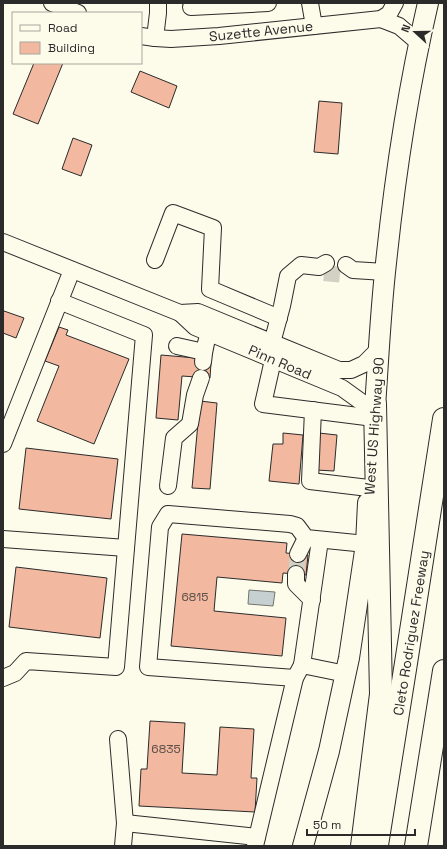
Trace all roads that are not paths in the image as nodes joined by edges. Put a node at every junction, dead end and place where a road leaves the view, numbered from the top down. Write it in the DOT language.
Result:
graph roads {
  1 [pos="52,3"];
  2 [pos="158,3"];
  3 [pos="268,3"];
  4 [pos="310,3"];
  5 [pos="395,3"];
  6 [pos="428,3"];
  7 [pos="191,7"];
  8 [pos="75,12"];
  9 [pos="381,19"];
  10 [pos="314,26"];
  11 [pos="148,37"];
  12 [pos="419,43"];
  13 [pos="3,242"];
  14 [pos="155,260"];
  15 [pos="323,268"];
  16 [pos="72,270"];
  17 [pos="348,270"];
  18 [pos="385,272"];
  19 [pos="59,301"];
  20 [pos="279,318"];
  21 [pos="211,326"];
  22 [pos="272,343"];
  23 [pos="177,346"];
  24 [pos="379,349"];
  25 [pos="273,360"];
  26 [pos="203,364"];
  27 [pos="313,410"];
  28 [pos="375,411"];
  29 [pos="444,419"];
  30 [pos="3,444"];
  31 [pos="168,486"];
  32 [pos="373,488"];
  33 [pos="3,539"];
  34 [pos="313,539"];
  35 [pos="366,544"];
  36 [pos="126,548"];
  37 [pos="298,554"];
  38 [pos="296,574"];
  39 [pos="312,600"];
  40 [pos="299,672"];
  41 [pos="444,672"];
  42 [pos="346,674"];
  43 [pos="3,678"];
  44 [pos="118,739"];
  45 [pos="125,823"];
  46 [pos="256,841"];
  47 [pos="123,846"];
  48 [pos="303,846"];
  49 [pos="362,846"];
  50 [pos="376,846"];
  51 [pos="416,846"];
  1 -- 8 [label="street"];
  2 -- 11 [label="street"];
  3 -- 7 [label="street"];
  4 -- 10 [label="street"];
  5 -- 9 [label="street"];
  6 -- 12 [label="main road, West US Highway 90"];
  9 -- 10 [label="street, Suzette Avenue"];
  9 -- 12 [label="street, Suzette Avenue"];
  10 -- 11 [label="street, Suzette Avenue"];
  12 -- 18 [label="main road, West US Highway 90"];
  13 -- 16 [label="street, Pinn Road"];
  14 -- 20 [label="street"];
  15 -- 20 [label="street"];
  16 -- 19 [label="street"];
  16 -- 21 [label="street, Pinn Road"];
  17 -- 18 [label="street"];
  18 -- 24 [label="main road, West US Highway 90"];
  19 -- 30 [label="street"];
  19 -- 36 [label="street"];
  20 -- 22 [label="street"];
  21 -- 22 [label="street, Pinn Road"];
  21 -- 25 [label="street, Pinn Road"];
  21 -- 26 [label="street"];
  22 -- 24 [label="street, Pinn Road"];
  22 -- 25 [label="street"];
  23 -- 26 [label="street"];
  24 -- 28 [label="main road, West US Highway 90"];
  25 -- 27 [label="street"];
  25 -- 28 [label="street, Pinn Road"];
  26 -- 31 [label="street"];
  27 -- 28 [label="street"];
  27 -- 32 [label="street"];
  28 -- 32 [label="highway"];
  29 -- 50 [label="highway, Cleto Rodriguez Freeway"];
  32 -- 35 [label="main road, West US Highway 90"];
  32 -- 49 [label="highway"];
  33 -- 36 [label="street"];
  34 -- 35 [label="street"];
  34 -- 37 [label="street"];
  34 -- 39 [label="street"];
  34 -- 40 [label="street"];
  35 -- 42 [label="main road, West US Highway 90"];
  36 -- 43 [label="street"];
  38 -- 39 [label="street"];
  39 -- 40 [label="street"];
  40 -- 42 [label="street"];
  40 -- 46 [label="street"];
  41 -- 51 [label="highway"];
  42 -- 48 [label="main road, West US Highway 90"];
  44 -- 45 [label="street"];
  45 -- 46 [label="street"];
  45 -- 47 [label="street"];
}
